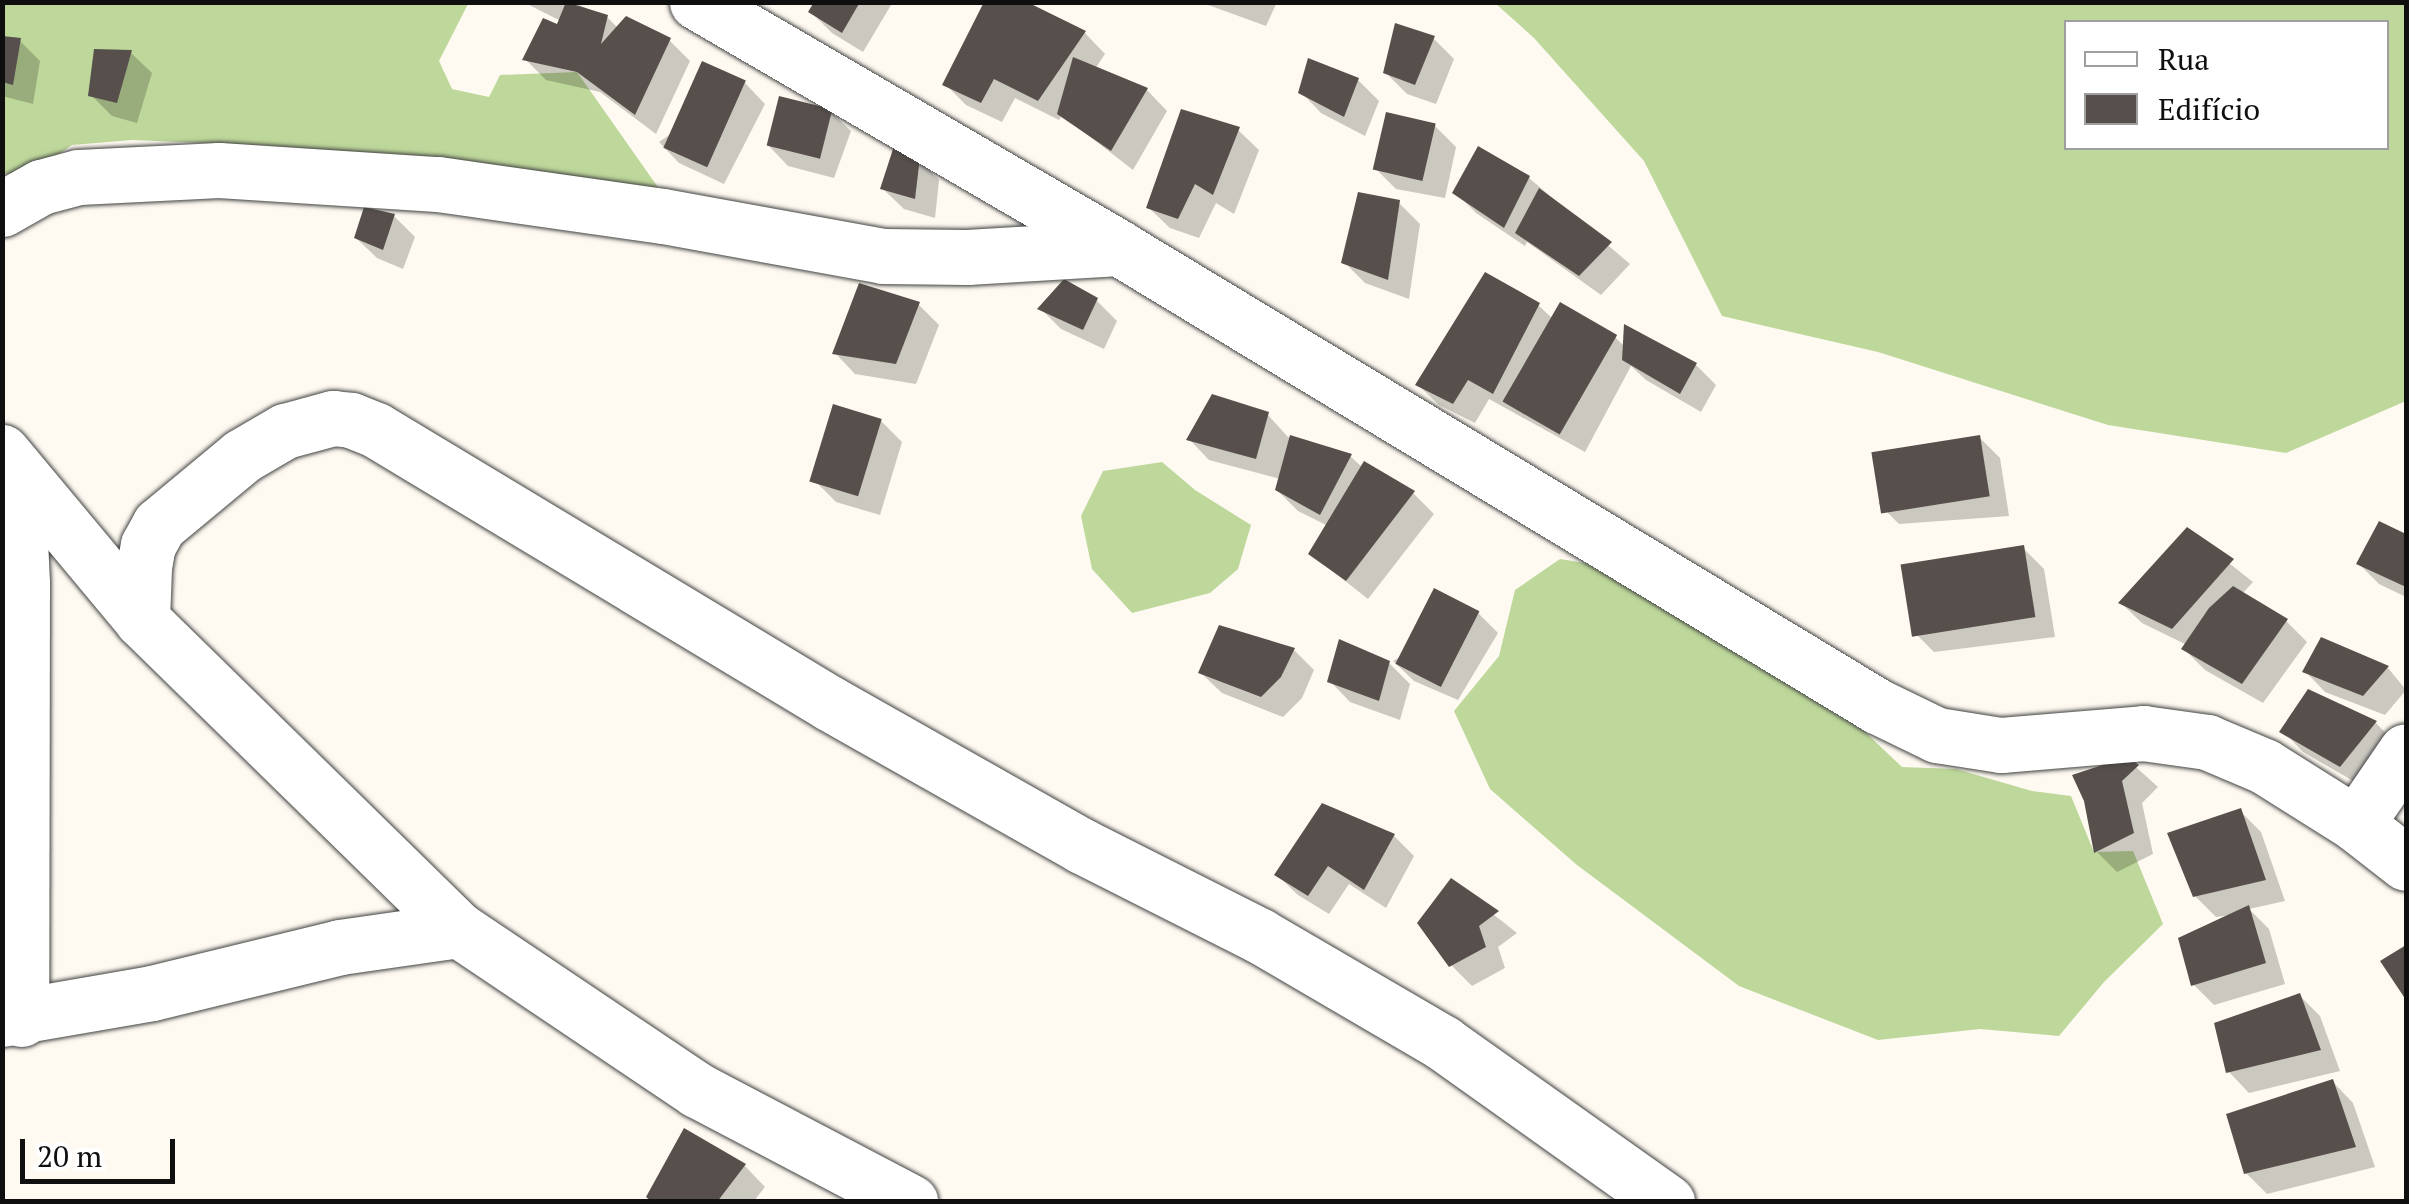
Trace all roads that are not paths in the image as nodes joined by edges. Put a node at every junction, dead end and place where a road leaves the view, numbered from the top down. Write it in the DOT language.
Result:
graph roads {
  1 [pos="697,2"];
  2 [pos="2,209"];
  3 [pos="1119,248"];
  4 [pos="10,463"];
  5 [pos="142,620"];
  6 [pos="2406,751"];
  7 [pos="2356,824"];
  8 [pos="2406,863"];
  9 [pos="459,930"];
  10 [pos="12,1019"];
  11 [pos="910,1202"];
  12 [pos="1666,1202"];
  1 -- 3 [label="street"];
  2 -- 3 [label="street"];
  3 -- 7 [label="street"];
  4 -- 5 [label="street"];
  4 -- 10 [label="street"];
  5 -- 9 [label="street"];
  5 -- 12 [label="street"];
  6 -- 7 [label="street"];
  7 -- 8 [label="street"];
  9 -- 10 [label="street"];
  9 -- 11 [label="street"];
}
